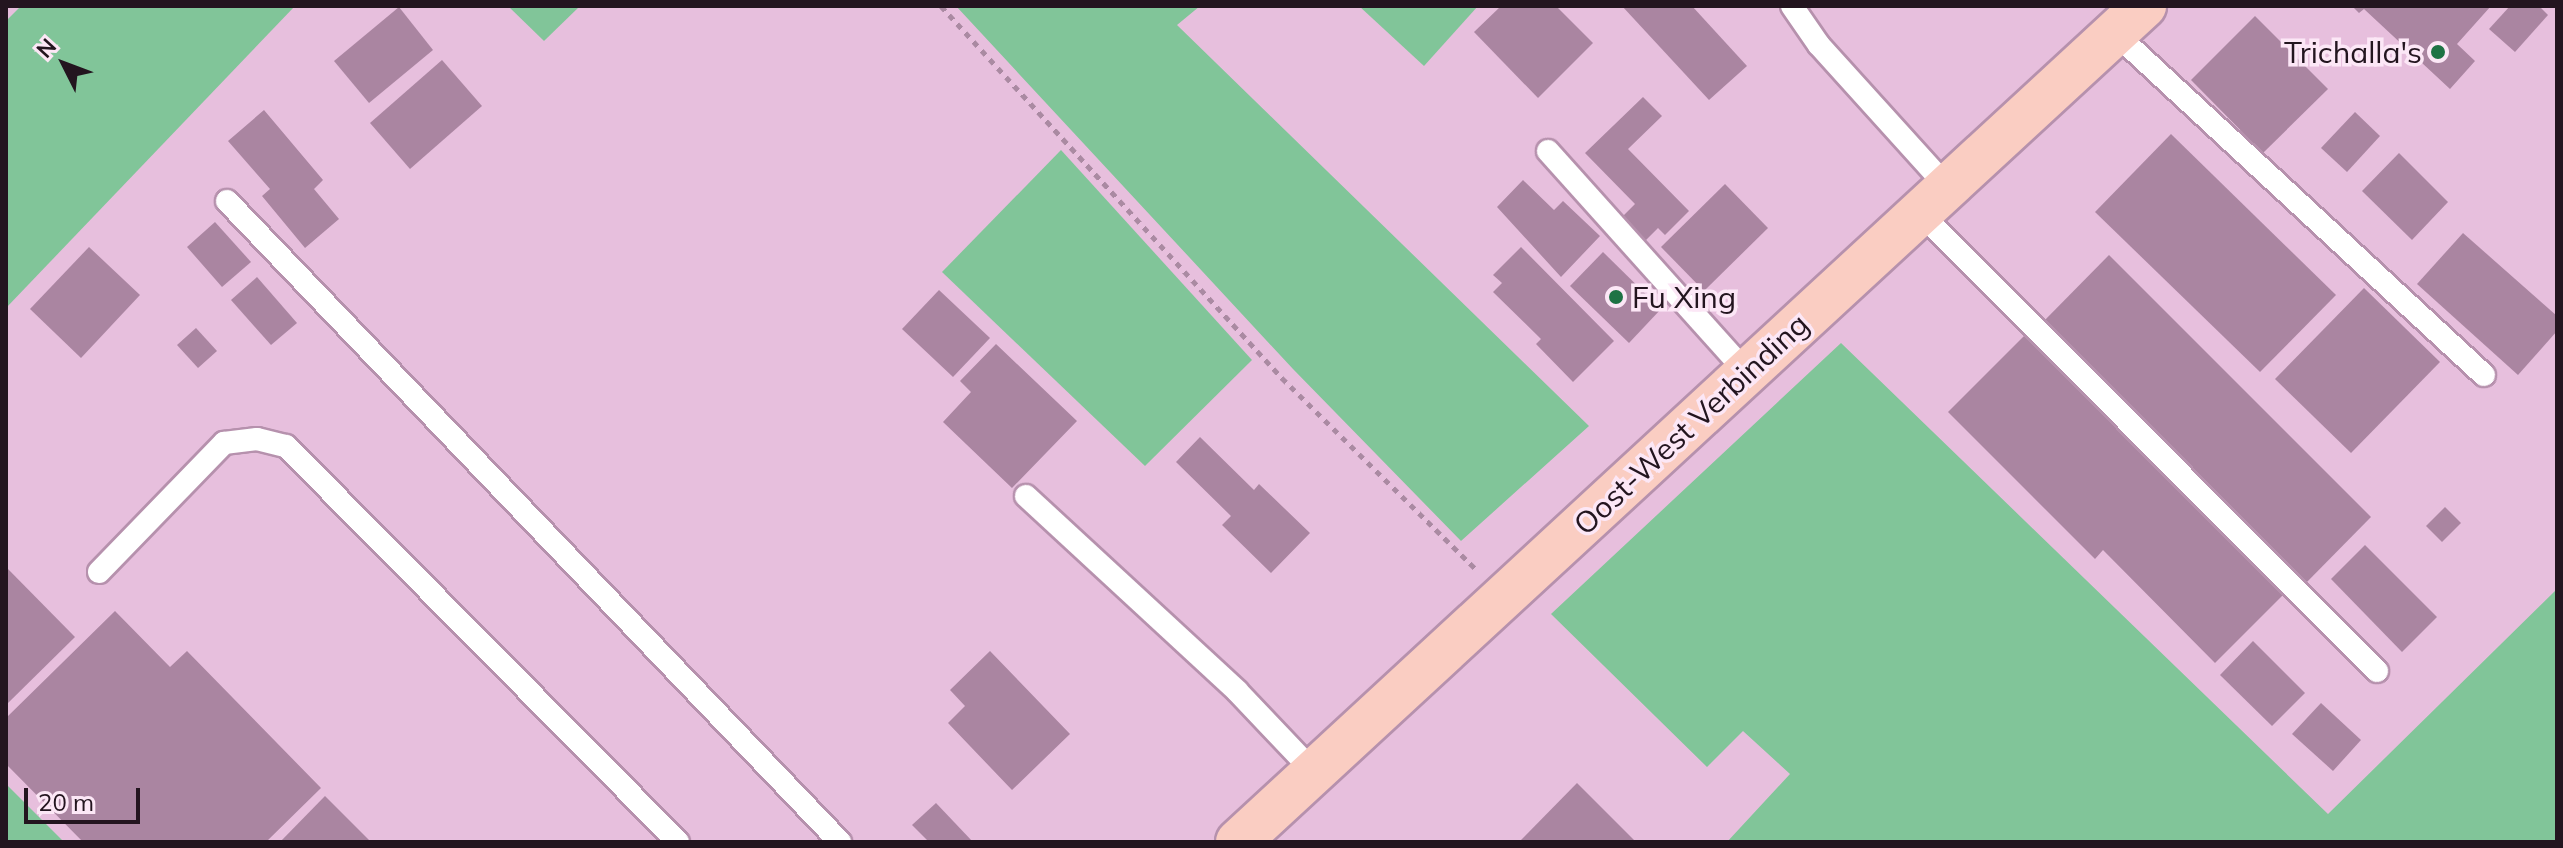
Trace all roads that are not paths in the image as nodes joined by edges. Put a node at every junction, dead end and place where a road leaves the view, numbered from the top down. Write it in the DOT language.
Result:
graph roads {
  1 [pos="1792,6"];
  2 [pos="2129,20"];
  3 [pos="1548,151"];
  4 [pos="227,201"];
  5 [pos="1934,201"];
  6 [pos="1747,373"];
  7 [pos="2484,375"];
  8 [pos="1026,496"];
  9 [pos="99,572"];
  10 [pos="2377,671"];
  11 [pos="1313,771"];
  12 [pos="678,842"];
  13 [pos="840,842"];
  14 [pos="1238,842"];
  1 -- 5 [label="lane"];
  2 -- 5 [label="main road, Oost-West Verbinding"];
  2 -- 7 [label="lane"];
  3 -- 6 [label="lane"];
  4 -- 13 [label="lane"];
  5 -- 6 [label="main road, Oost-West Verbinding"];
  5 -- 10 [label="lane"];
  6 -- 11 [label="main road, Oost-West Verbinding"];
  8 -- 11 [label="lane"];
  9 -- 12 [label="lane"];
  11 -- 14 [label="main road, Oost-West Verbinding"];
}
